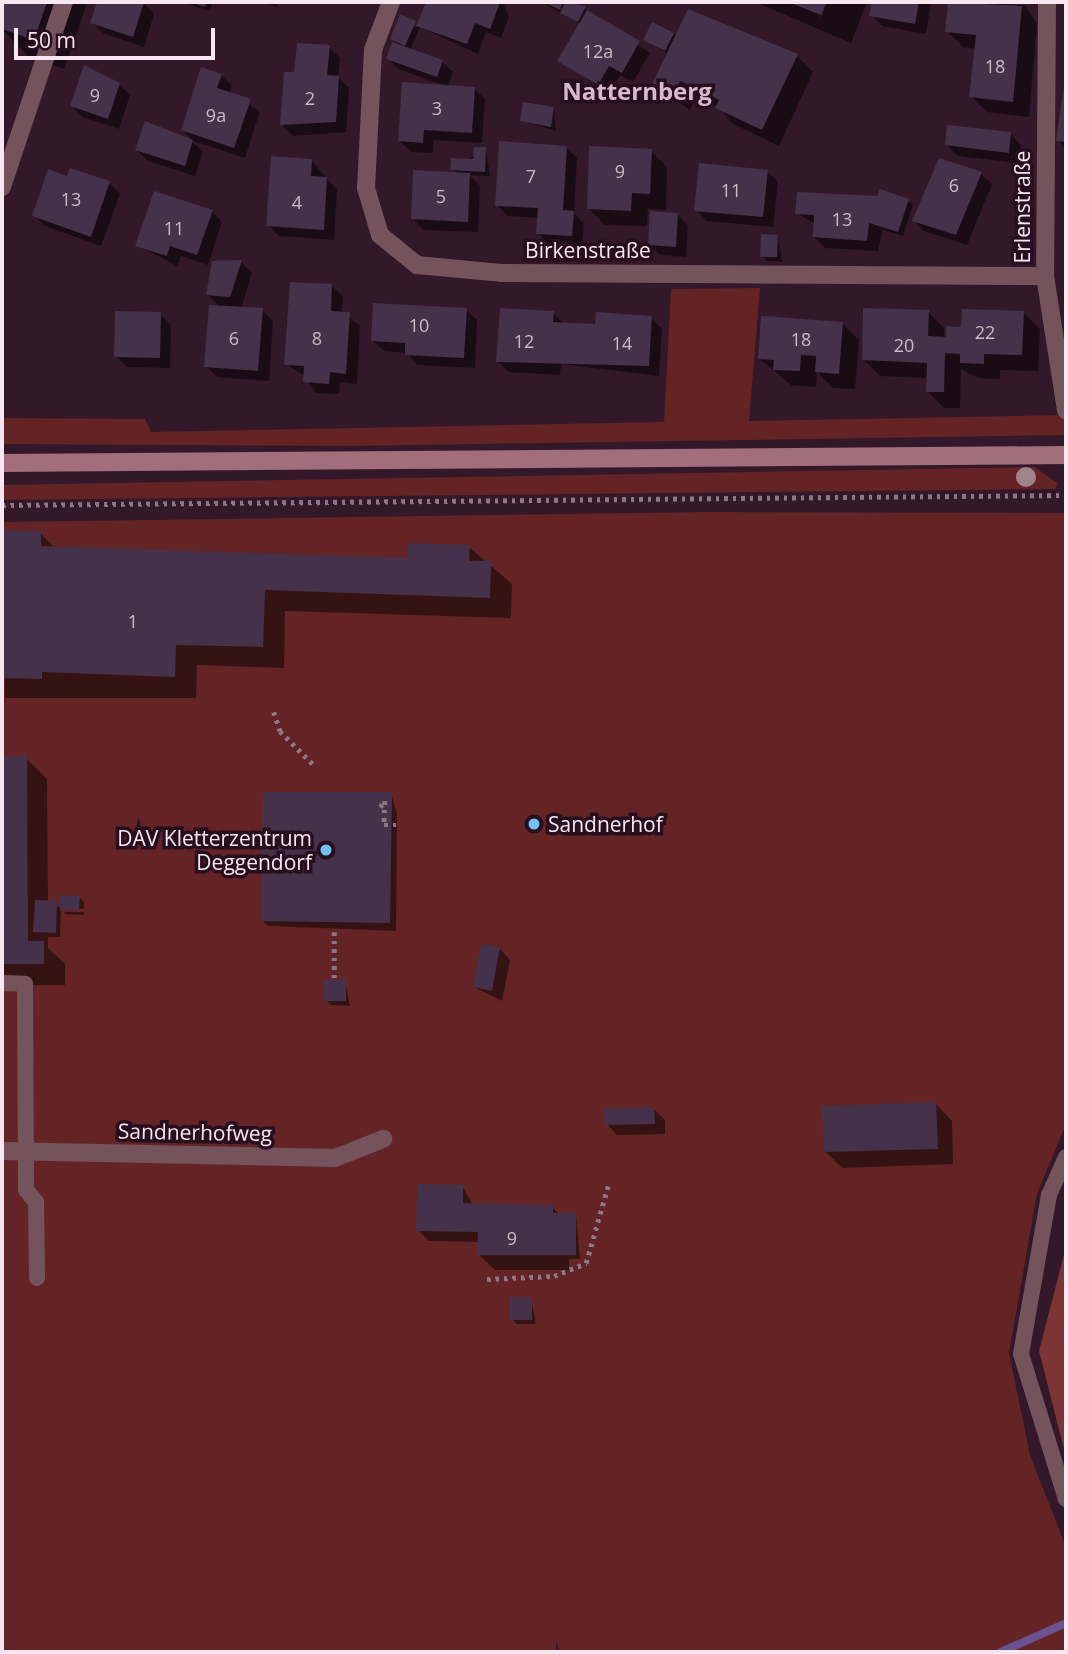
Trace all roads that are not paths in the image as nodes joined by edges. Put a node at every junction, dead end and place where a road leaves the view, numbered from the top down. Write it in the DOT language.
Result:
graph roads {
  1 [pos="64,2"];
  2 [pos="391,2"];
  3 [pos="1047,2"];
  4 [pos="2,187"];
  5 [pos="1045,276"];
  6 [pos="1066,410"];
  7 [pos="1066,455"];
  8 [pos="2,464"];
  9 [pos="2,983"];
  10 [pos="383,1139"];
  11 [pos="2,1151"];
  12 [pos="26,1152"];
  13 [pos="1066,1157"];
  14 [pos="37,1278"];
  15 [pos="1066,1499"];
  1 -- 4 [label="street"];
  2 -- 5 [label="street, Birkenstraße"];
  3 -- 5 [label="street, Erlenstraße"];
  5 -- 6 [label="street, Erlenstraße"];
  7 -- 8 [label="main road"];
  9 -- 12 [label="lane"];
  10 -- 12 [label="street, Sandnerhofweg"];
  11 -- 12 [label="street, Sandnerhofweg"];
  12 -- 14 [label="lane"];
  13 -- 15 [label="lane"];
}
